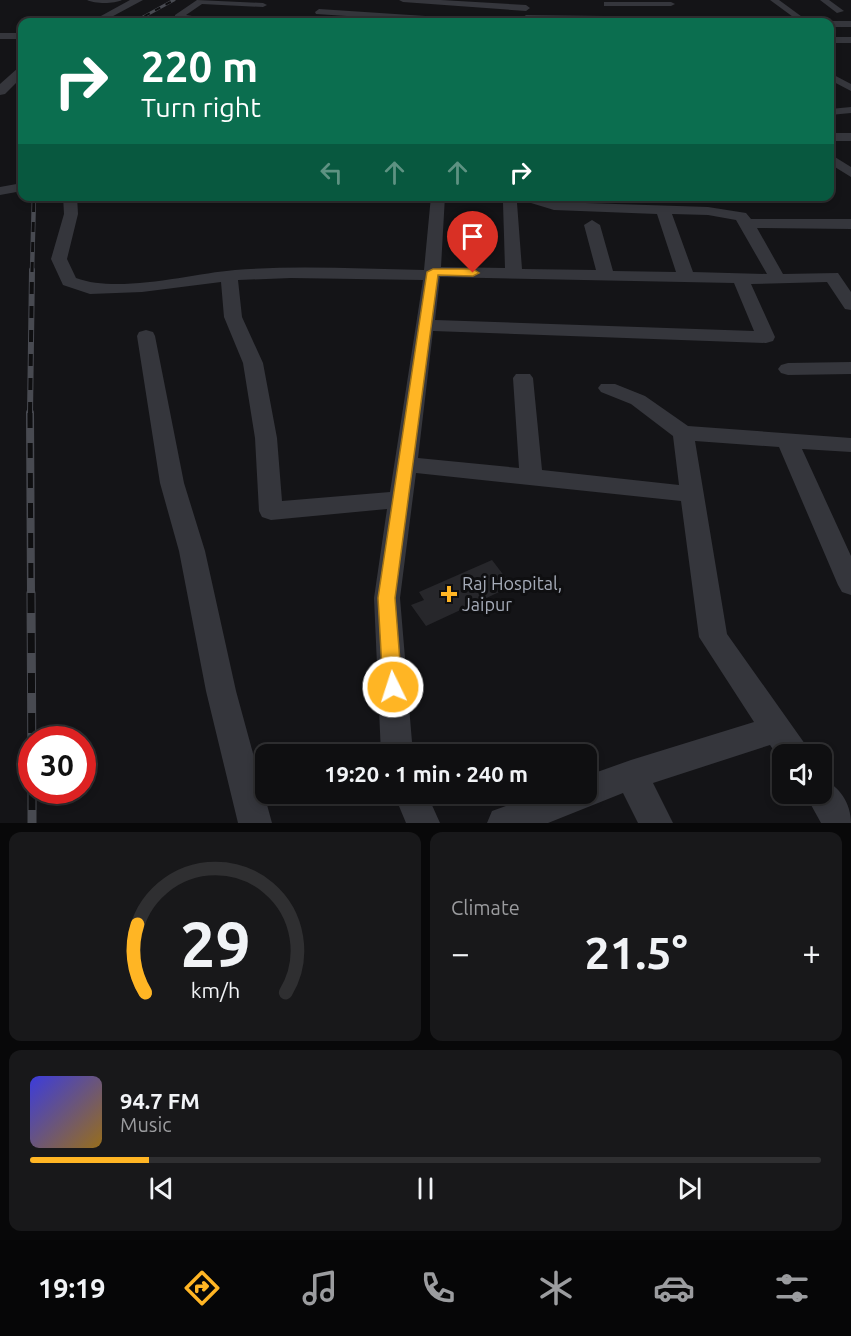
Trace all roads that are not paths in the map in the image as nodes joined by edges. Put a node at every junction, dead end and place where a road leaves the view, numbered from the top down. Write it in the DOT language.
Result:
graph roads {
  1 [pos="91,0"];
  2 [pos="118,0"];
  3 [pos="138,0"];
  4 [pos="339,0"];
  5 [pos="405,0"];
  6 [pos="774,0"];
  7 [pos="824,0"];
  8 [pos="201,1"];
  9 [pos="266,2"];
  10 [pos="428,2"];
  11 [pos="668,2"];
  12 [pos="525,4"];
  13 [pos="536,4"];
  14 [pos="592,4"];
  15 [pos="481,5"];
  16 [pos="372,8"];
  17 [pos="255,11"];
  18 [pos="840,11"];
  19 [pos="363,15"];
  20 [pos="103,18"];
  21 [pos="185,18"];
  22 [pos="401,18"];
  23 [pos="415,18"];
  24 [pos="468,18"];
  25 [pos="682,18"];
  26 [pos="800,18"];
  27 [pos="834,24"];
  28 [pos="851,24"];
  29 [pos="0,36"];
  30 [pos="18,36"];
  31 [pos="834,40"];
  32 [pos="851,40"];
  33 [pos="18,74"];
  34 [pos="834,78"];
  35 [pos="5,82"];
  36 [pos="851,88"];
  37 [pos="0,91"];
  38 [pos="851,110"];
  39 [pos="834,112"];
  40 [pos="834,137"];
  41 [pos="850,138"];
  42 [pos="834,161"];
  43 [pos="851,173"];
  44 [pos="18,188"];
  45 [pos="0,191"];
  46 [pos="70,201"];
  47 [pos="438,201"];
  48 [pos="539,201"];
  49 [pos="510,203"];
  50 [pos="663,210"];
  51 [pos="747,223"];
  52 [pos="851,224"];
  53 [pos="592,225"];
  54 [pos="432,273"];
  55 [pos="514,273"];
  56 [pos="606,275"];
  57 [pos="229,276"];
  58 [pos="687,277"];
  59 [pos="740,278"];
  60 [pos="778,279"];
  61 [pos="851,304"];
  62 [pos="425,325"];
  63 [pos="146,336"];
  64 [pos="851,368"];
  65 [pos="788,369"];
  66 [pos="523,378"];
  67 [pos="608,388"];
  68 [pos="683,433"];
  69 [pos="788,442"];
  70 [pos="851,445"];
  71 [pos="406,464"];
  72 [pos="531,477"];
  73 [pos="692,494"];
  74 [pos="401,499"];
  75 [pos="851,585"];
  76 [pos="785,742"];
  77 [pos="396,744"];
  78 [pos="631,775"];
  79 [pos="597,788"];
  80 [pos="414,804"];
  81 [pos="555,804"];
  82 [pos="828,804"];
  83 [pos="255,823"];
  84 [pos="423,823"];
  85 [pos="504,823"];
  86 [pos="656,823"];
  87 [pos="841,823"];
  1 -- 2 [label="street"];
  3 -- 20 [label="street"];
  4 -- 19 [label="street"];
  5 -- 10 [label="street"];
  6 -- 26 [label="street"];
  7 -- 18 [label="street"];
  8 -- 9 [label="street"];
  8 -- 21 [label="street"];
  9 -- 17 [label="street"];
  10 -- 15 [label="street"];
  10 -- 23 [label="street"];
  11 -- 14 [label="street"];
  11 -- 25 [label="street"];
  12 -- 13 [label="street"];
  12 -- 15 [label="street"];
  15 -- 24 [label="street"];
  16 -- 19 [label="street"];
  19 -- 22 [label="street"];
  27 -- 28 [label="street"];
  29 -- 30 [label="street"];
  31 -- 32 [label="street"];
  33 -- 35 [label="street"];
  34 -- 36 [label="street"];
  35 -- 37 [label="street"];
  38 -- 39 [label="street"];
  40 -- 41 [label="street"];
  42 -- 43 [label="street"];
  44 -- 45 [label="street"];
  46 -- 57 [label="street"];
  47 -- 54 [label="street"];
  48 -- 50 [label="street"];
  49 -- 55 [label="street"];
  50 -- 51 [label="street"];
  50 -- 58 [label="street"];
  51 -- 52 [label="street"];
  51 -- 60 [label="street"];
  53 -- 56 [label="street"];
  54 -- 55 [label="street"];
  54 -- 57 [label="street"];
  54 -- 62 [label="street"];
  55 -- 56 [label="street"];
  56 -- 58 [label="street"];
  57 -- 74 [label="street"];
  58 -- 59 [label="street"];
  59 -- 60 [label="street"];
  59 -- 62 [label="street"];
  60 -- 61 [label="street"];
  62 -- 71 [label="street"];
  63 -- 83 [label="street"];
  64 -- 65 [label="street"];
  66 -- 72 [label="street"];
  67 -- 68 [label="street"];
  68 -- 69 [label="street"];
  68 -- 73 [label="street"];
  69 -- 70 [label="street"];
  69 -- 75 [label="street"];
  71 -- 72 [label="street"];
  71 -- 74 [label="street"];
  72 -- 73 [label="street"];
  73 -- 76 [label="street"];
  74 -- 77 [label="street"];
  76 -- 78 [label="street"];
  78 -- 79 [label="street"];
  78 -- 86 [label="street"];
  80 -- 84 [label="street"];
  81 -- 85 [label="street"];
  82 -- 87 [label="street"];
}
